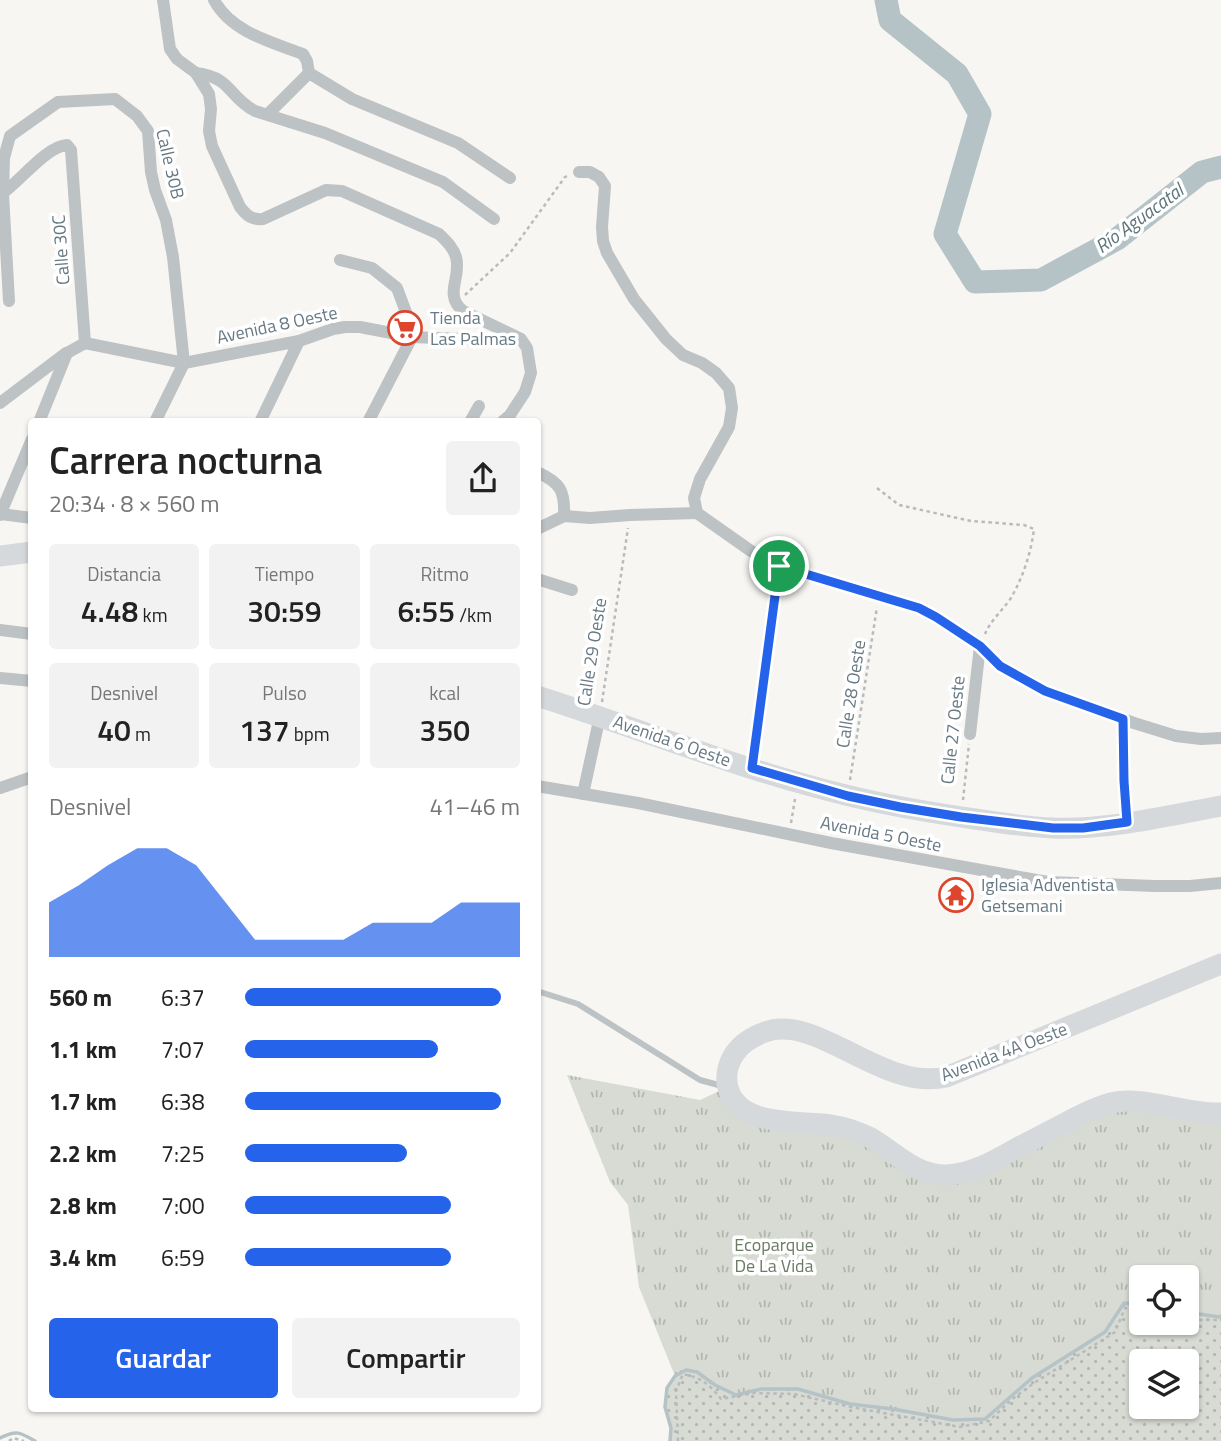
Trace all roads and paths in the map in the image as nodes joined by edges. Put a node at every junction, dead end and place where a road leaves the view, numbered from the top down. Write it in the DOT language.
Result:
graph roads {
  1 [pos="163,0"];
  2 [pos="214,0"];
  3 [pos="196,73"];
  4 [pos="309,73"];
  5 [pos="268,114"];
  6 [pos="579,172"];
  7 [pos="510,178"];
  8 [pos="1,194"];
  9 [pos="494,219"];
  10 [pos="340,260"];
  11 [pos="9,301"];
  12 [pos="455,305"];
  13 [pos="412,337"];
  14 [pos="521,339"];
  15 [pos="299,341"];
  16 [pos="85,343"];
  17 [pos="67,353"];
  18 [pos="184,363"];
  19 [pos="0,403"];
  20 [pos="479,406"];
  21 [pos="40,418"];
  22 [pos="157,418"];
  23 [pos="262,418"];
  24 [pos="370,418"];
  25 [pos="472,418"];
  26 [pos="507,418"];
  27 [pos="28,448"];
  28 [pos="541,475"];
  29 [pos="877,488"];
  30 [pos="697,513"];
  31 [pos="0,515"];
  32 [pos="630,515"];
  33 [pos="564,516"];
  34 [pos="28,518"];
  35 [pos="541,527"];
  36 [pos="28,552"];
  37 [pos="0,556"];
  38 [pos="779,566"];
  39 [pos="541,580"];
  40 [pos="572,590"];
  41 [pos="879,596"];
  42 [pos="0,630"];
  43 [pos="28,634"];
  44 [pos="980,646"];
  45 [pos="0,678"];
  46 [pos="28,681"];
  47 [pos="541,697"];
  48 [pos="600,716"];
  49 [pos="1123,719"];
  50 [pos="970,734"];
  51 [pos="1221,737"];
  52 [pos="752,768"];
  53 [pos="28,778"];
  54 [pos="797,782"];
  55 [pos="541,787"];
  56 [pos="0,788"];
  57 [pos="583,794"];
  58 [pos="848,796"];
  59 [pos="1221,806"];
  60 [pos="961,817"];
  61 [pos="1127,822"];
  62 [pos="789,834"];
  63 [pos="1221,883"];
  64 [pos="1221,964"];
  65 [pos="541,992"];
  66 [pos="728,1087"];
  67 [pos="1221,1113"];
  68 [pos="1129,1308"];
  69 [pos="1199,1320"];
  70 [pos="1221,1320"];
  71 [pos="9,1441"];
  72 [pos="24,1441"];
  73 [pos="678,1441"];
  1 -- 3 [label="street"];
  2 -- 4 [label="street"];
  3 -- 5 [label="street"];
  3 -- 12 [label="street"];
  4 -- 5 [label="street"];
  4 -- 7 [label="street"];
  5 -- 9 [label="street"];
  6 -- 12 [label="path"];
  6 -- 30 [label="street"];
  8 -- 11 [label="street"];
  8 -- 16 [label="street, Calle 30C"];
  8 -- 18 [label="street, Calle 30B"];
  10 -- 13 [label="street"];
  12 -- 14 [label="street"];
  13 -- 14 [label="street, Avenida 8 Oeste"];
  13 -- 15 [label="street, Avenida 8 Oeste"];
  13 -- 24 [label="street"];
  14 -- 26 [label="street"];
  15 -- 18 [label="street, Avenida 8 Oeste"];
  15 -- 23 [label="street"];
  16 -- 17 [label="street"];
  16 -- 18 [label="street, Avenida 8 Oeste"];
  17 -- 19 [label="street"];
  17 -- 21 [label="street"];
  18 -- 22 [label="street"];
  20 -- 25 [label="street"];
  27 -- 31 [label="street"];
  28 -- 33 [label="street"];
  29 -- 44 [label="path"];
  30 -- 32 [label="street"];
  30 -- 38 [label="street"];
  31 -- 34 [label="street"];
  32 -- 33 [label="street"];
  32 -- 48 [label="path, Calle 29 Oeste"];
  33 -- 35 [label="street"];
  36 -- 37 [label="main road"];
  38 -- 41 [label="street"];
  38 -- 52 [label="path"];
  39 -- 40 [label="street"];
  41 -- 44 [label="street"];
  41 -- 58 [label="path, Calle 28 Oeste"];
  42 -- 43 [label="street"];
  44 -- 49 [label="street"];
  44 -- 50 [label="street, Calle 27 Oeste"];
  45 -- 46 [label="street"];
  47 -- 48 [label="main road, Avenida 6 Oeste"];
  48 -- 52 [label="main road, Avenida 6 Oeste"];
  48 -- 57 [label="street, Calle 29 Oeste"];
  49 -- 51 [label="street"];
  49 -- 61 [label="path"];
  50 -- 60 [label="path, Calle 27 Oeste"];
  52 -- 54 [label="main road, Avenida 6 Oeste"];
  53 -- 56 [label="street"];
  54 -- 58 [label="main road, Avenida 6 Oeste"];
  54 -- 62 [label="path"];
  55 -- 57 [label="street, Avenida 5 Oeste"];
  57 -- 62 [label="street, Avenida 5 Oeste"];
  58 -- 60 [label="main road, Avenida 6 Oeste"];
  59 -- 61 [label="main road, Avenida 6 Oeste"];
  60 -- 61 [label="main road, Avenida 6 Oeste"];
  62 -- 63 [label="street, Avenida 5 Oeste"];
  64 -- 66 [label="main road, Avenida 4A Oeste"];
  65 -- 66 [label="lane"];
  66 -- 67 [label="main road"];
  68 -- 73 [label="path"];
  69 -- 70 [label="path"];
  71 -- 72 [label="path"];
}
